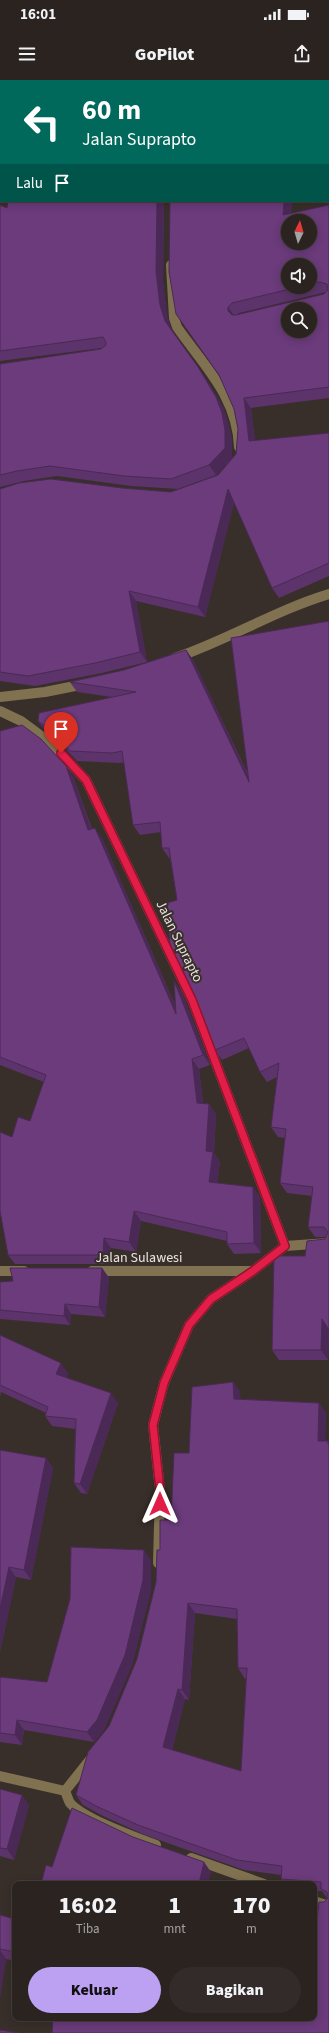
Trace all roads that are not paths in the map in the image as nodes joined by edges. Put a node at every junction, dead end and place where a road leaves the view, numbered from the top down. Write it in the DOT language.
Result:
graph roads {
  1 [pos="171,257"];
  2 [pos="238,456"];
  3 [pos="329,594"];
  4 [pos="168,661"];
  5 [pos="96,681"];
  6 [pos="0,697"];
  7 [pos="0,711"];
  8 [pos="329,1243"];
  9 [pos="285,1246"];
  10 [pos="0,1270"];
  11 [pos="32,1271"];
  12 [pos="79,1271"];
  13 [pos="253,1271"];
  14 [pos="157,1576"];
  15 [pos="97,1750"];
  16 [pos="0,1776"];
  17 [pos="65,1792"];
  18 [pos="165,1848"];
  19 [pos="179,1853"];
  20 [pos="256,1881"];
  21 [pos="317,1902"];
  22 [pos="329,1906"];
  1 -- 2 [label="street"];
  3 -- 4 [label="street"];
  5 -- 6 [label="street"];
  7 -- 9 [label="street, Jalan Suprapto"];
  8 -- 9 [label="street"];
  9 -- 13 [label="street"];
  10 -- 11 [label="street"];
  12 -- 13 [label="street, Jalan Sulawesi"];
  13 -- 14 [label="street"];
  15 -- 17 [label="street"];
  16 -- 17 [label="street"];
  17 -- 18 [label="street"];
  19 -- 20 [label="street"];
  21 -- 22 [label="street"];
}
